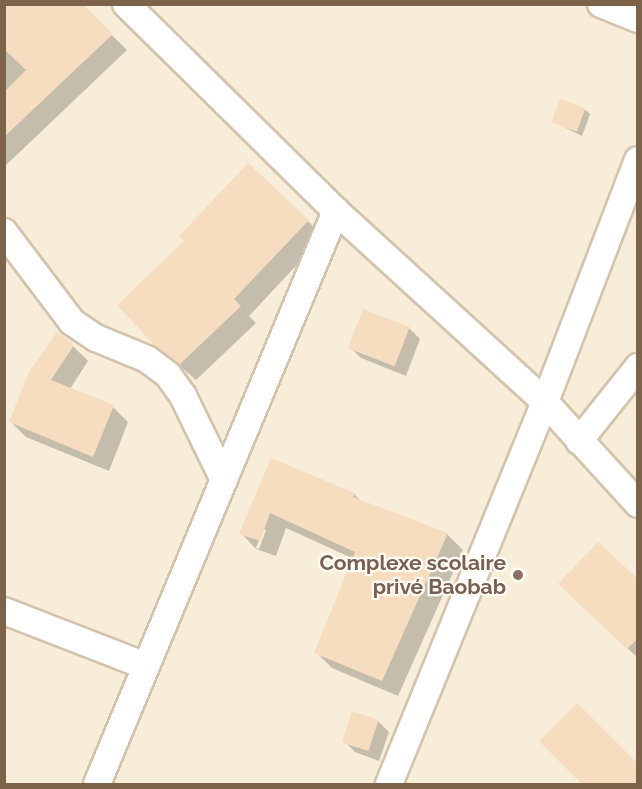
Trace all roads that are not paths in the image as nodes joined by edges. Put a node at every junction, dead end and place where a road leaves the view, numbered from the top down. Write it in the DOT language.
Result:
graph roads {
  1 [pos="126,4"];
  2 [pos="601,4"];
  3 [pos="638,19"];
  4 [pos="638,160"];
  5 [pos="336,211"];
  6 [pos="4,232"];
  7 [pos="638,367"];
  8 [pos="545,402"];
  9 [pos="579,441"];
  10 [pos="224,480"];
  11 [pos="638,504"];
  12 [pos="4,611"];
  13 [pos="146,666"];
  14 [pos="97,784"];
  15 [pos="390,784"];
  1 -- 5 [label="street"];
  2 -- 3 [label="street"];
  4 -- 8 [label="street"];
  5 -- 8 [label="street"];
  5 -- 10 [label="street"];
  6 -- 10 [label="street"];
  7 -- 9 [label="street"];
  8 -- 9 [label="street"];
  8 -- 15 [label="street"];
  9 -- 11 [label="street"];
  10 -- 13 [label="street"];
  12 -- 13 [label="street"];
  13 -- 14 [label="street"];
}
